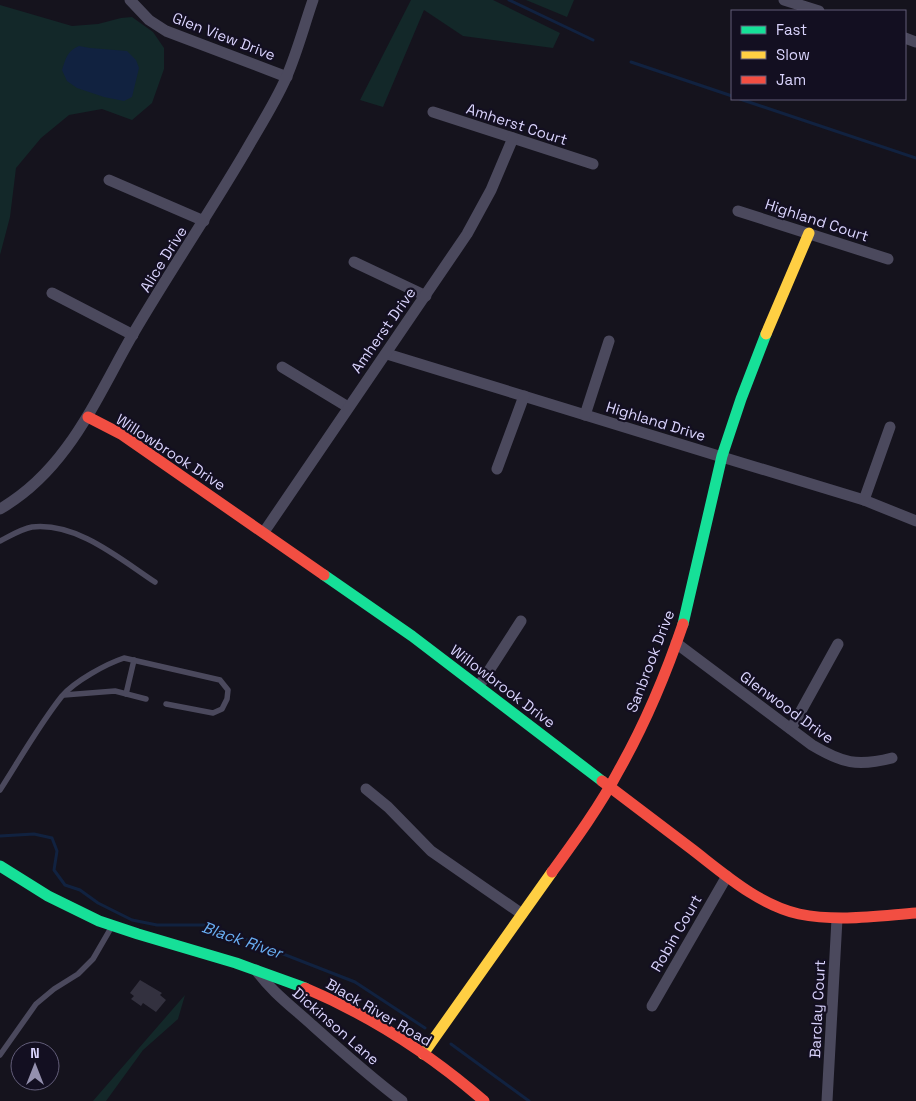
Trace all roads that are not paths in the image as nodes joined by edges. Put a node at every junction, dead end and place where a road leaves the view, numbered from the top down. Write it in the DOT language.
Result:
graph roads {
  1 [pos="130,0"];
  2 [pos="314,0"];
  3 [pos="784,0"];
  4 [pos="817,10"];
  5 [pos="286,77"];
  6 [pos="433,112"];
  7 [pos="514,138"];
  8 [pos="593,164"];
  9 [pos="109,180"];
  10 [pos="738,211"];
  11 [pos="204,220"];
  12 [pos="809,233"];
  13 [pos="888,259"];
  14 [pos="354,262"];
  15 [pos="52,293"];
  16 [pos="426,296"];
  17 [pos="133,335"];
  18 [pos="609,341"];
  19 [pos="387,354"];
  20 [pos="282,367"];
  21 [pos="524,396"];
  22 [pos="348,406"];
  23 [pos="585,415"];
  24 [pos="88,417"];
  25 [pos="890,427"];
  26 [pos="722,457"];
  27 [pos="497,469"];
  28 [pos="864,500"];
  29 [pos="0,509"];
  30 [pos="916,521"];
  31 [pos="264,532"];
  32 [pos="0,541"];
  33 [pos="155,582"];
  34 [pos="521,621"];
  35 [pos="676,643"];
  36 [pos="838,644"];
  37 [pos="134,660"];
  38 [pos="479,686"];
  39 [pos="126,694"];
  40 [pos="64,695"];
  41 [pos="146,699"];
  42 [pos="166,704"];
  43 [pos="791,729"];
  44 [pos="892,758"];
  45 [pos="609,786"];
  46 [pos="366,789"];
  47 [pos="0,790"];
  48 [pos="0,866"];
  49 [pos="727,876"];
  50 [pos="916,913"];
  51 [pos="522,914"];
  52 [pos="837,919"];
  53 [pos="112,926"];
  54 [pos="255,968"];
  55 [pos="652,1006"];
  56 [pos="423,1054"];
  57 [pos="0,1056"];
  58 [pos="402,1101"];
  59 [pos="484,1101"];
  60 [pos="827,1101"];
  1 -- 5 [label="street, Glen View Drive"];
  2 -- 5 [label="street, Alice Drive"];
  3 -- 4 [label="street"];
  5 -- 11 [label="street, Alice Drive"];
  6 -- 7 [label="street, Amherst Court"];
  7 -- 8 [label="street, Amherst Court"];
  7 -- 16 [label="street, Amherst Drive"];
  9 -- 11 [label="street"];
  10 -- 12 [label="street, Highland Court"];
  11 -- 17 [label="street, Alice Drive"];
  12 -- 13 [label="street, Highland Court"];
  12 -- 26 [label="street, Sanbrook Drive"];
  14 -- 16 [label="street"];
  15 -- 17 [label="street"];
  16 -- 19 [label="street, Amherst Drive"];
  17 -- 24 [label="street, Alice Drive"];
  18 -- 23 [label="street"];
  19 -- 21 [label="street, Highland Drive"];
  19 -- 22 [label="street, Amherst Drive"];
  20 -- 22 [label="street"];
  21 -- 23 [label="street, Highland Drive"];
  21 -- 27 [label="street"];
  22 -- 31 [label="street, Amherst Drive"];
  23 -- 26 [label="street, Highland Drive"];
  24 -- 29 [label="street, Alice Drive"];
  24 -- 31 [label="street, Willowbrook Drive"];
  25 -- 28 [label="street"];
  26 -- 28 [label="street, Highland Drive"];
  26 -- 35 [label="street, Sanbrook Drive"];
  28 -- 30 [label="street, Highland Drive"];
  31 -- 38 [label="street, Willowbrook Drive"];
  32 -- 33 [label="lane"];
  34 -- 38 [label="street"];
  35 -- 43 [label="street, Glenwood Drive"];
  35 -- 45 [label="street, Sanbrook Drive"];
  36 -- 43 [label="street"];
  37 -- 39 [label="lane"];
  37 -- 40 [label="lane"];
  37 -- 42 [label="lane"];
  38 -- 45 [label="street, Willowbrook Drive"];
  39 -- 40 [label="lane"];
  39 -- 41 [label="lane"];
  40 -- 47 [label="lane"];
  43 -- 44 [label="street, Glenwood Drive"];
  45 -- 49 [label="street, Willowbrook Drive"];
  45 -- 51 [label="street, Sanbrook Drive"];
  46 -- 51 [label="street"];
  48 -- 53 [label="street, Black River Road"];
  49 -- 52 [label="street, Willowbrook Drive"];
  49 -- 55 [label="street, Robin Court"];
  50 -- 52 [label="street, Willowbrook Drive"];
  51 -- 56 [label="street, Sanbrook Drive"];
  52 -- 60 [label="street, Barclay Court"];
  53 -- 54 [label="street, Black River Road"];
  53 -- 57 [label="lane"];
  54 -- 56 [label="street, Black River Road"];
  54 -- 58 [label="street, Dickinson Lane"];
  56 -- 59 [label="street, Black River Road"];
}
